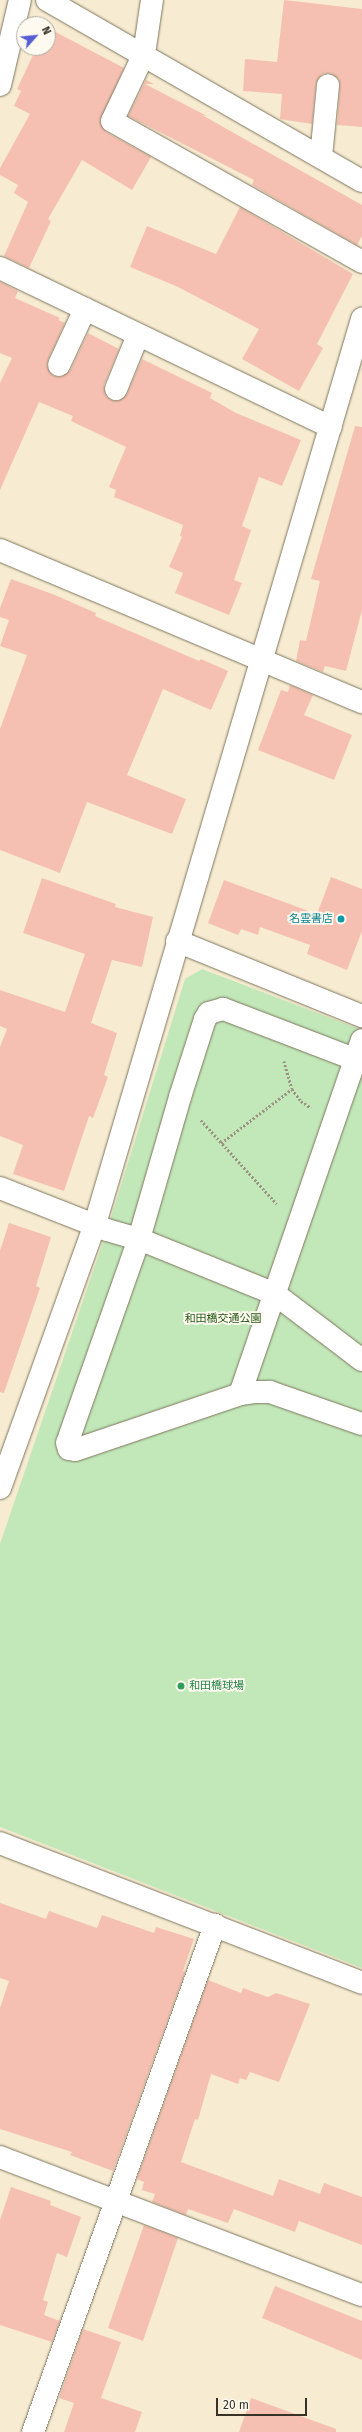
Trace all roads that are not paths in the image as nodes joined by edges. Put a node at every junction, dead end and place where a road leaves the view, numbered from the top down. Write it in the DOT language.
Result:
graph roads {
  1 [pos="20,0"];
  2 [pos="47,0"];
  3 [pos="152,0"];
  4 [pos="144,54"];
  5 [pos="0,85"];
  6 [pos="328,85"];
  7 [pos="321,157"];
  8 [pos="362,181"];
  9 [pos="362,262"];
  10 [pos="0,268"];
  11 [pos="85,309"];
  12 [pos="362,319"];
  13 [pos="138,335"];
  14 [pos="59,365"];
  15 [pos="116,389"];
  16 [pos="331,427"];
  17 [pos="0,551"];
  18 [pos="259,661"];
  19 [pos="362,702"];
  20 [pos="177,941"];
  21 [pos="362,1016"];
  22 [pos="360,1053"];
  23 [pos="0,1188"];
  24 [pos="95,1224"];
  25 [pos="139,1239"];
  26 [pos="275,1294"];
  27 [pos="362,1360"];
  28 [pos="240,1394"];
  29 [pos="362,1424"];
  30 [pos="0,1488"];
  31 [pos="0,1843"];
  32 [pos="215,1925"];
  33 [pos="362,1983"];
  34 [pos="0,2157"];
  35 [pos="116,2201"];
  36 [pos="362,2295"];
  37 [pos="33,2432"];
  1 -- 5 [label="street"];
  2 -- 4 [label="street"];
  3 -- 4 [label="street"];
  4 -- 7 [label="street"];
  4 -- 9 [label="street"];
  6 -- 7 [label="street"];
  7 -- 8 [label="street"];
  10 -- 11 [label="street"];
  11 -- 13 [label="street"];
  11 -- 14 [label="street"];
  12 -- 16 [label="street"];
  13 -- 15 [label="street"];
  13 -- 16 [label="street"];
  16 -- 18 [label="street"];
  17 -- 18 [label="street"];
  18 -- 19 [label="street"];
  18 -- 20 [label="street"];
  20 -- 21 [label="street"];
  20 -- 24 [label="street"];
  22 -- 25 [label="street"];
  22 -- 26 [label="street"];
  23 -- 24 [label="street"];
  24 -- 25 [label="street"];
  24 -- 30 [label="street"];
  25 -- 26 [label="street"];
  25 -- 28 [label="street"];
  26 -- 27 [label="street"];
  26 -- 28 [label="street"];
  28 -- 29 [label="street"];
  31 -- 32 [label="street"];
  32 -- 33 [label="street"];
  32 -- 35 [label="street"];
  34 -- 35 [label="street"];
  35 -- 36 [label="street"];
  35 -- 37 [label="street"];
}
